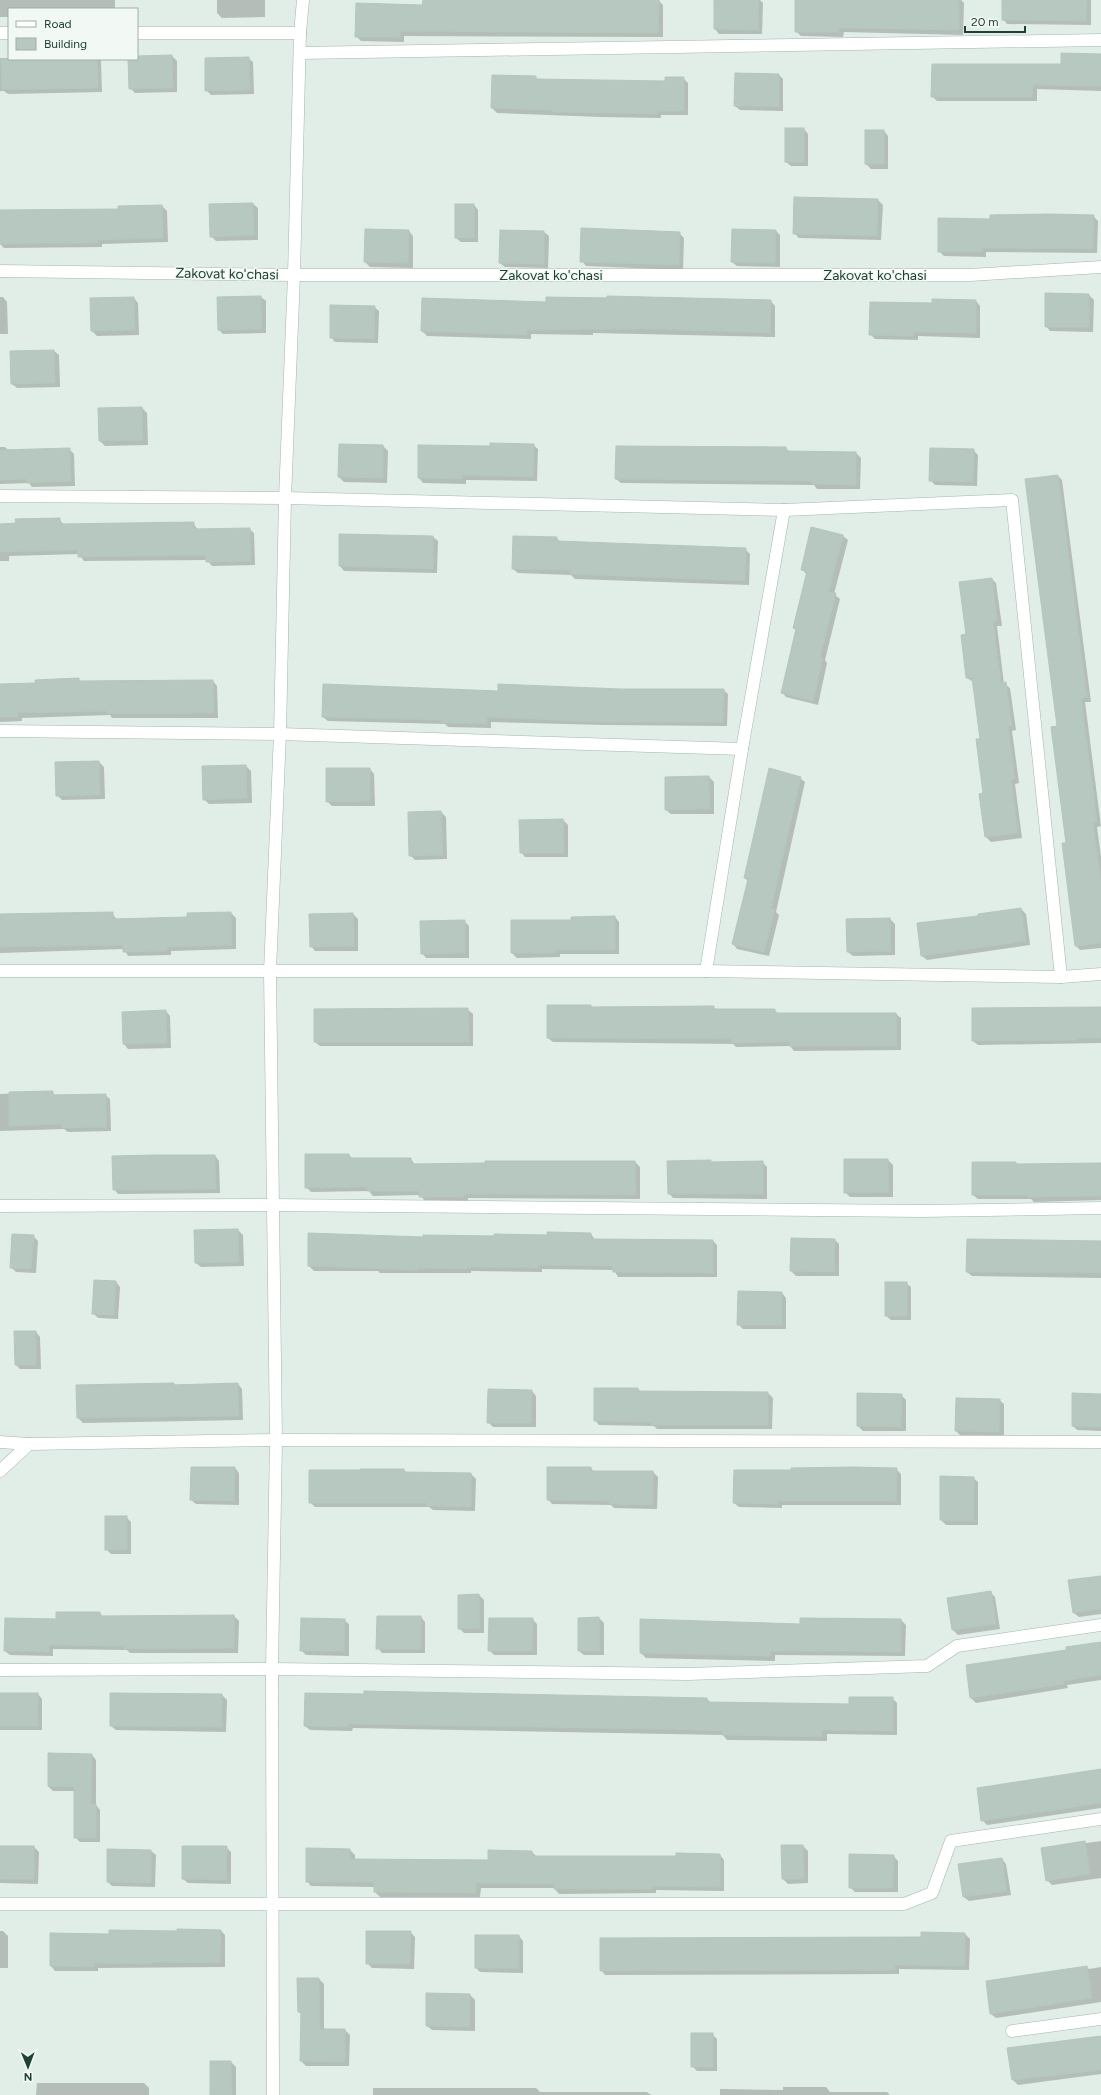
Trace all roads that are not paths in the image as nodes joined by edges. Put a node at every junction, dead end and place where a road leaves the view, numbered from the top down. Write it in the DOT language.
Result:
graph roads {
  1 [pos="303,0"];
  2 [pos="138,33"];
  3 [pos="300,33"];
  4 [pos="1101,40"];
  5 [pos="300,53"];
  6 [pos="1101,267"];
  7 [pos="0,271"];
  8 [pos="294,275"];
  9 [pos="0,496"];
  10 [pos="285,498"];
  11 [pos="784,510"];
  12 [pos="0,732"];
  13 [pos="280,734"];
  14 [pos="742,749"];
  15 [pos="0,971"];
  16 [pos="270,971"];
  17 [pos="706,971"];
  18 [pos="1101,974"];
  19 [pos="1061,977"];
  20 [pos="272,1205"];
  21 [pos="0,1206"];
  22 [pos="1101,1208"];
  23 [pos="276,1440"];
  24 [pos="0,1442"];
  25 [pos="1101,1442"];
  26 [pos="29,1444"];
  27 [pos="0,1471"];
  28 [pos="1101,1625"];
  29 [pos="272,1668"];
  30 [pos="0,1670"];
  31 [pos="1101,1819"];
  32 [pos="0,1904"];
  33 [pos="272,1904"];
  34 [pos="1101,2019"];
  35 [pos="1012,2031"];
  36 [pos="273,2095"];
  1 -- 3 [label="street"];
  2 -- 3 [label="street"];
  3 -- 5 [label="street"];
  4 -- 5 [label="street"];
  5 -- 8 [label="street"];
  6 -- 8 [label="street, Zakovat ko'chasi"];
  7 -- 8 [label="street, Zakovat ko'chasi"];
  8 -- 10 [label="street"];
  9 -- 10 [label="street"];
  10 -- 11 [label="street"];
  10 -- 13 [label="street"];
  11 -- 14 [label="street"];
  11 -- 19 [label="street"];
  12 -- 13 [label="street"];
  13 -- 14 [label="street"];
  13 -- 16 [label="street"];
  14 -- 17 [label="street"];
  15 -- 16 [label="street"];
  16 -- 17 [label="street"];
  16 -- 20 [label="street"];
  17 -- 19 [label="street"];
  18 -- 19 [label="street"];
  20 -- 21 [label="street"];
  20 -- 22 [label="street"];
  20 -- 23 [label="street"];
  23 -- 25 [label="street"];
  23 -- 26 [label="street"];
  23 -- 29 [label="street"];
  24 -- 26 [label="street"];
  26 -- 27 [label="street"];
  28 -- 29 [label="street"];
  29 -- 30 [label="street"];
  29 -- 33 [label="street"];
  31 -- 33 [label="street"];
  32 -- 33 [label="street"];
  33 -- 36 [label="street"];
  34 -- 35 [label="street"];
}
